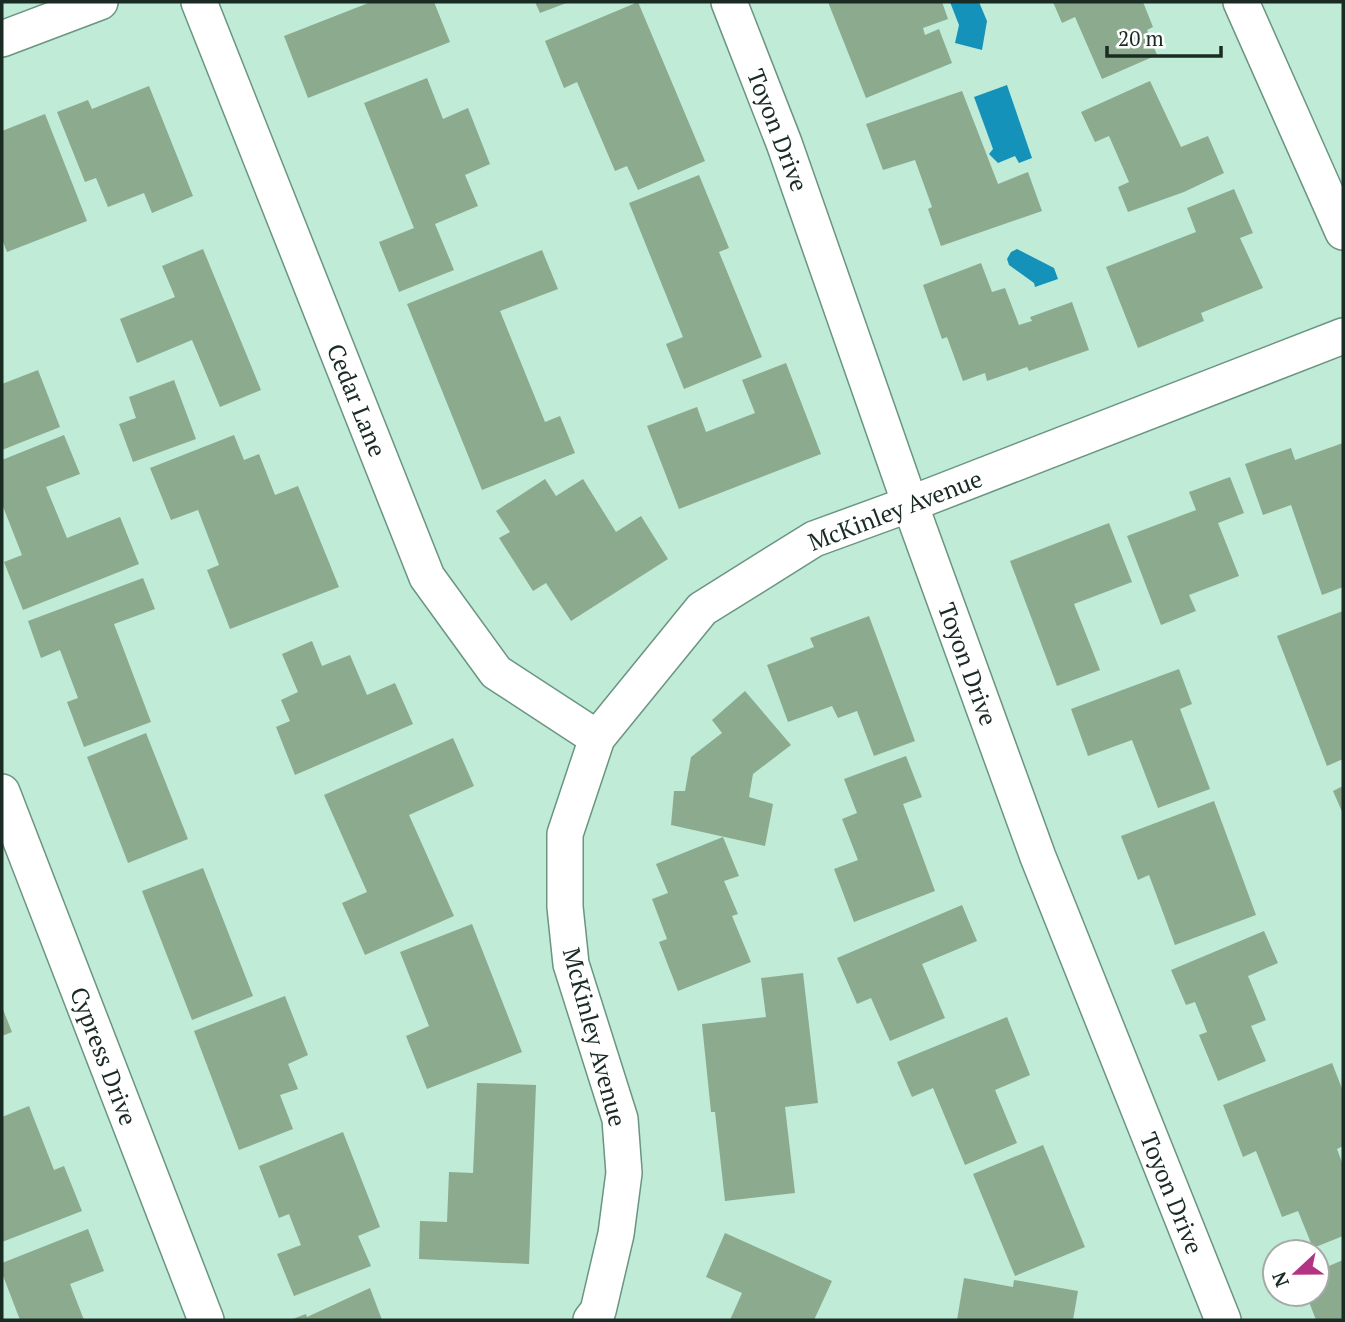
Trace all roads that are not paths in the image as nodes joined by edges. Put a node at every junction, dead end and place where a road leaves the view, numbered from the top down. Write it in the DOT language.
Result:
graph roads {
  1 [pos="100,2"];
  2 [pos="199,2"];
  3 [pos="729,2"];
  4 [pos="1241,2"];
  5 [pos="2,39"];
  6 [pos="1343,232"];
  7 [pos="1343,336"];
  8 [pos="910,504"];
  9 [pos="597,738"];
  10 [pos="2,792"];
  11 [pos="206,1320"];
  12 [pos="592,1320"];
  13 [pos="1223,1320"];
  1 -- 5 [label="street"];
  2 -- 9 [label="street, Cedar Lane"];
  3 -- 8 [label="street, Toyon Drive"];
  4 -- 6 [label="street"];
  7 -- 8 [label="street, McKinley Avenue"];
  8 -- 9 [label="street, McKinley Avenue"];
  8 -- 13 [label="street, Toyon Drive"];
  9 -- 12 [label="street, McKinley Avenue"];
  10 -- 11 [label="street, Cypress Drive"];
}
